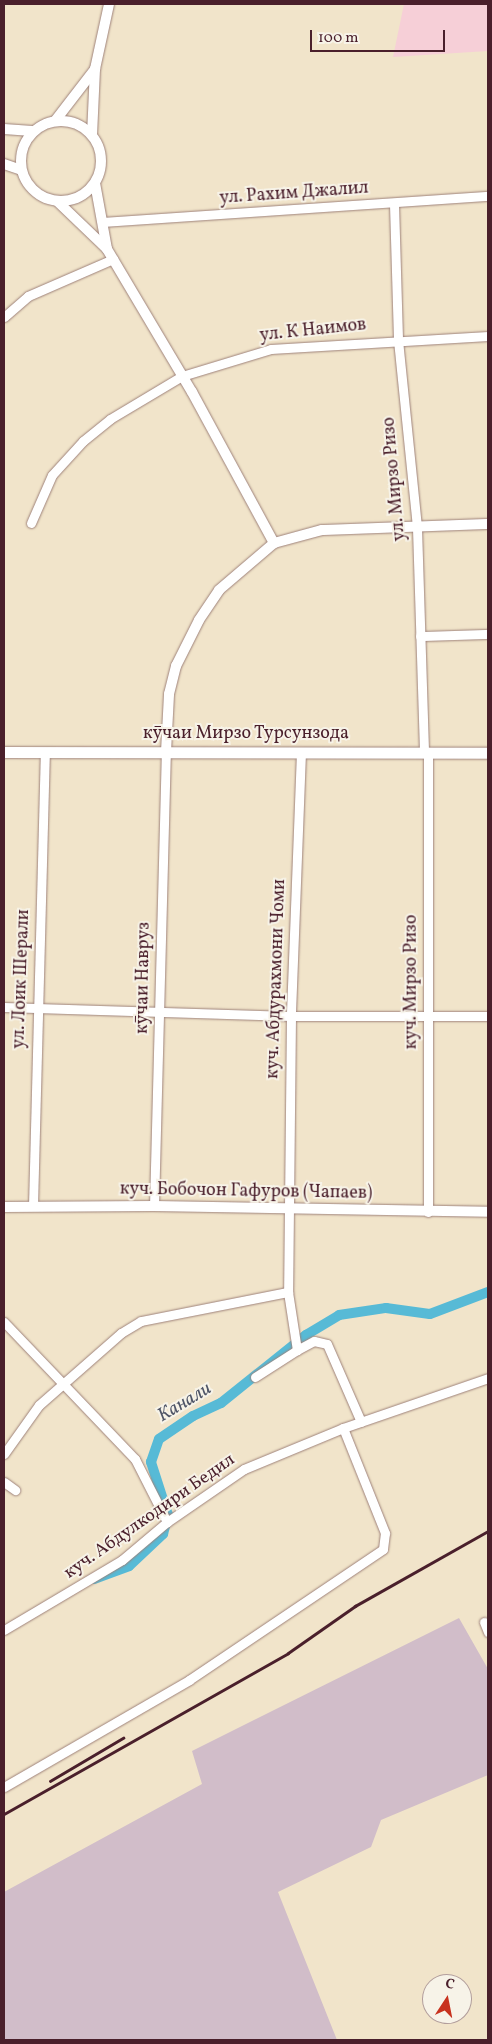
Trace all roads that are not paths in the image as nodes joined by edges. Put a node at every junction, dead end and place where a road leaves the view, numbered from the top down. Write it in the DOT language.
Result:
graph roads {
  1 [pos="109,4"];
  2 [pos="95,69"];
  3 [pos="55,120"];
  4 [pos="4,129"];
  5 [pos="32,132"];
  6 [pos="92,134"];
  7 [pos="4,164"];
  8 [pos="21,170"];
  9 [pos="95,183"];
  10 [pos="488,196"];
  11 [pos="57,201"];
  12 [pos="394,204"];
  13 [pos="103,222"];
  14 [pos="107,249"];
  15 [pos="113,259"];
  16 [pos="4,317"];
  17 [pos="488,336"];
  18 [pos="398,340"];
  19 [pos="182,376"];
  20 [pos="31,523"];
  21 [pos="488,524"];
  22 [pos="417,528"];
  23 [pos="274,543"];
  24 [pos="488,634"];
  25 [pos="420,636"];
  26 [pos="4,752"];
  27 [pos="45,752"];
  28 [pos="166,752"];
  29 [pos="301,752"];
  30 [pos="426,752"];
  31 [pos="488,753"];
  32 [pos="4,1007"];
  33 [pos="37,1008"];
  34 [pos="160,1013"];
  35 [pos="291,1016"];
  36 [pos="488,1016"];
  37 [pos="428,1017"];
  38 [pos="4,1206"];
  39 [pos="33,1206"];
  40 [pos="154,1206"];
  41 [pos="289,1208"];
  42 [pos="428,1212"];
  43 [pos="488,1212"];
  44 [pos="288,1292"];
  45 [pos="4,1322"];
  46 [pos="297,1350"];
  47 [pos="255,1377"];
  48 [pos="488,1378"];
  49 [pos="65,1385"];
  50 [pos="361,1422"];
  51 [pos="343,1428"];
  52 [pos="4,1454"];
  53 [pos="4,1482"];
  54 [pos="14,1490"];
  55 [pos="167,1522"];
  56 [pos="484,1622"];
  57 [pos="4,1630"];
  58 [pos="488,1632"];
  59 [pos="4,1787"];
  1 -- 2 [label="street"];
  2 -- 3 [label="street"];
  2 -- 6 [label="street"];
  3 -- 5 [label="street"];
  3 -- 6 [label="street"];
  4 -- 5 [label="street"];
  5 -- 8 [label="street"];
  6 -- 9 [label="street"];
  7 -- 8 [label="street"];
  8 -- 11 [label="street"];
  9 -- 11 [label="street"];
  9 -- 13 [label="street"];
  10 -- 12 [label="street, ул. Рахим Джалил"];
  11 -- 14 [label="street"];
  12 -- 13 [label="street, ул. Рахим Джалил"];
  12 -- 18 [label="street, ул. Мирзо Ризо"];
  13 -- 14 [label="street"];
  14 -- 15 [label="street"];
  15 -- 16 [label="street"];
  15 -- 19 [label="street"];
  17 -- 18 [label="street, ул. К Наимов"];
  18 -- 19 [label="street, ул. К Наимов"];
  18 -- 22 [label="street, ул. Мирзо Ризо"];
  19 -- 20 [label="street, ул. К Наимов"];
  19 -- 23 [label="street"];
  21 -- 22 [label="street"];
  22 -- 23 [label="street"];
  22 -- 25 [label="street, ул. Мирзо Ризо"];
  23 -- 28 [label="street"];
  24 -- 25 [label="street"];
  25 -- 30 [label="street, ул. Мирзо Ризо"];
  26 -- 27 [label="main road, кӯчаи Мирзо Турсунзода"];
  27 -- 28 [label="main road, кӯчаи Мирзо Турсунзода"];
  27 -- 33 [label="street, ул. Лоик Шерали"];
  28 -- 29 [label="main road, кӯчаи Мирзо Турсунзода"];
  28 -- 34 [label="street, кӯчаи Навруз"];
  29 -- 30 [label="main road, кӯчаи Мирзо Турсунзода"];
  29 -- 35 [label="street, куч. Абдурахмони Чоми"];
  30 -- 31 [label="main road, кӯчаи Мирзо Турсунзода"];
  30 -- 37 [label="street, куч. Мирзо Ризо"];
  32 -- 33 [label="street"];
  33 -- 34 [label="street"];
  33 -- 39 [label="street, ул. Лоик Шерали"];
  34 -- 35 [label="street"];
  34 -- 40 [label="street, кӯчаи Навруз"];
  35 -- 37 [label="street"];
  35 -- 41 [label="street, куч. Абдурахмони Чоми"];
  36 -- 37 [label="street"];
  37 -- 42 [label="street, куч. Мирзо Ризо"];
  38 -- 39 [label="street, куч. Бобочон Гафуров (Чапаев)"];
  39 -- 40 [label="street, куч. Бобочон Гафуров (Чапаев)"];
  40 -- 41 [label="street, куч. Бобочон Гафуров (Чапаев)"];
  41 -- 42 [label="street, куч. Бобочон Гафуров (Чапаев)"];
  41 -- 44 [label="street, куч. Абдурахмони Чоми"];
  42 -- 43 [label="street, куч. Бобочон Гафуров (Чапаев)"];
  44 -- 46 [label="street, куч. Абдурахмони Чоми"];
  44 -- 49 [label="street"];
  45 -- 49 [label="street"];
  46 -- 47 [label="street"];
  46 -- 50 [label="street"];
  48 -- 50 [label="street, куч. Абдулкодири Бедил"];
  49 -- 52 [label="street"];
  49 -- 55 [label="street"];
  50 -- 51 [label="street, куч. Абдулкодири Бедил"];
  51 -- 55 [label="street, куч. Абдулкодири Бедил"];
  51 -- 59 [label="street"];
  53 -- 54 [label="street"];
  55 -- 57 [label="street, куч. Абдулкодири Бедил"];
  56 -- 58 [label="street"];
}
